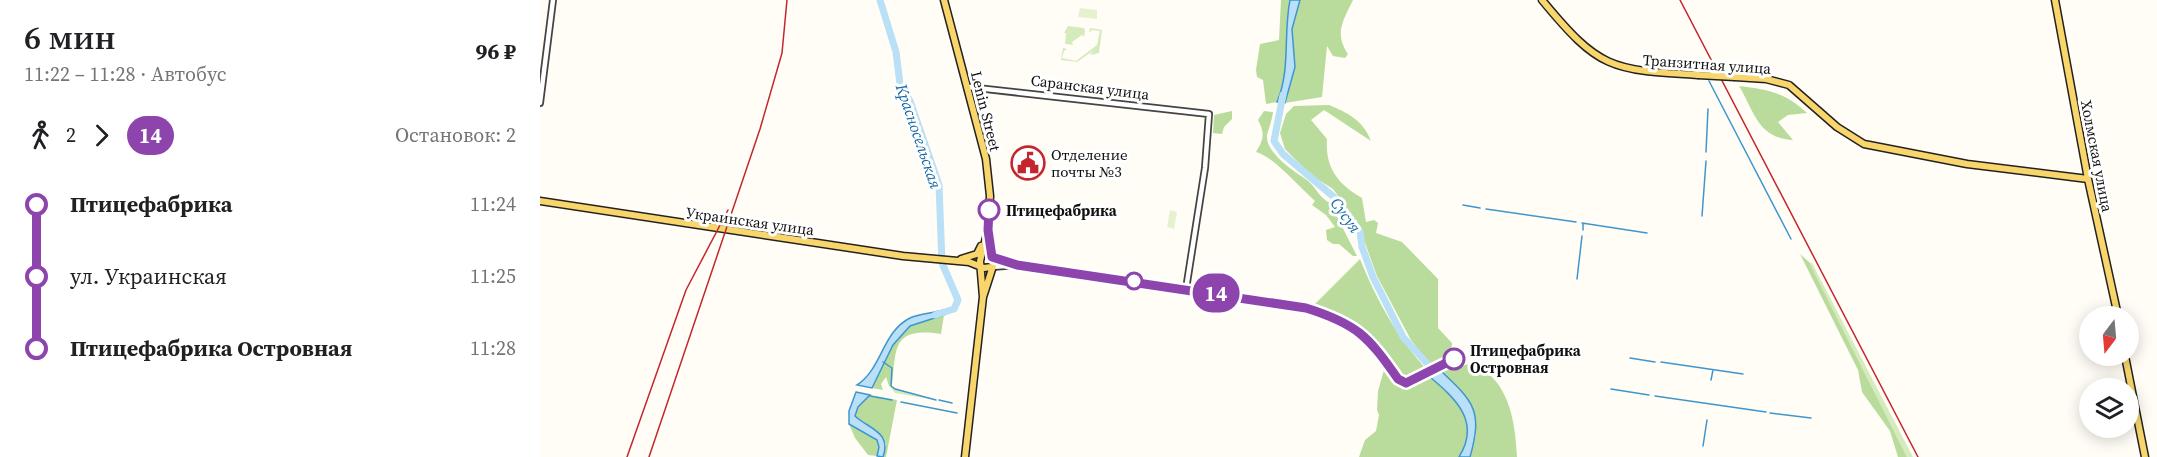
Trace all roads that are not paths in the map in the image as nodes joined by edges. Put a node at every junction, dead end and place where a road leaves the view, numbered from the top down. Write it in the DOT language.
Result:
graph roads {
  1 [pos="553,0"];
  2 [pos="944,0"];
  3 [pos="1542,0"];
  4 [pos="2055,0"];
  5 [pos="968,87"];
  6 [pos="540,103"];
  7 [pos="2088,179"];
  8 [pos="540,201"];
  9 [pos="988,230"];
  10 [pos="983,256"];
  11 [pos="992,257"];
  12 [pos="956,260"];
  13 [pos="981,265"];
  14 [pos="1017,265"];
  15 [pos="991,267"];
  16 [pos="982,278"];
  17 [pos="1186,289"];
  18 [pos="983,297"];
  19 [pos="2116,306"];
  20 [pos="2127,366"];
  21 [pos="965,457"];
  22 [pos="2145,457"];
  1 -- 6 [label="street"];
  2 -- 5 [label="main road, Lenin Street"];
  3 -- 7 [label="main road, Транзитная улица, bridge"];
  4 -- 7 [label="main road, Холмская улица"];
  5 -- 9 [label="main road, Lenin Street"];
  5 -- 17 [label="street, Саранская улица"];
  7 -- 19 [label="main road, Холмская улица"];
  8 -- 12 [label="main road, Украинская улица"];
  9 -- 10 [label="main road, Lenin Street"];
  9 -- 11 [label="main road, Lenin Street"];
  9 -- 12 [label="main road"];
  10 -- 11 [label="main road, Украинская улица"];
  10 -- 12 [label="main road, Украинская улица"];
  10 -- 13 [label="main road"];
  11 -- 14 [label="street"];
  11 -- 15 [label="main road"];
  12 -- 13 [label="main road, Украинская улица"];
  12 -- 16 [label="main road"];
  13 -- 15 [label="main road, Украинская улица"];
  13 -- 16 [label="main road"];
  14 -- 15 [label="street, Украинская улица"];
  14 -- 17 [label="street, Украинская улица"];
  15 -- 18 [label="main road"];
  16 -- 18 [label="main road"];
  18 -- 21 [label="main road"];
  20 -- 22 [label="main road"];
}
